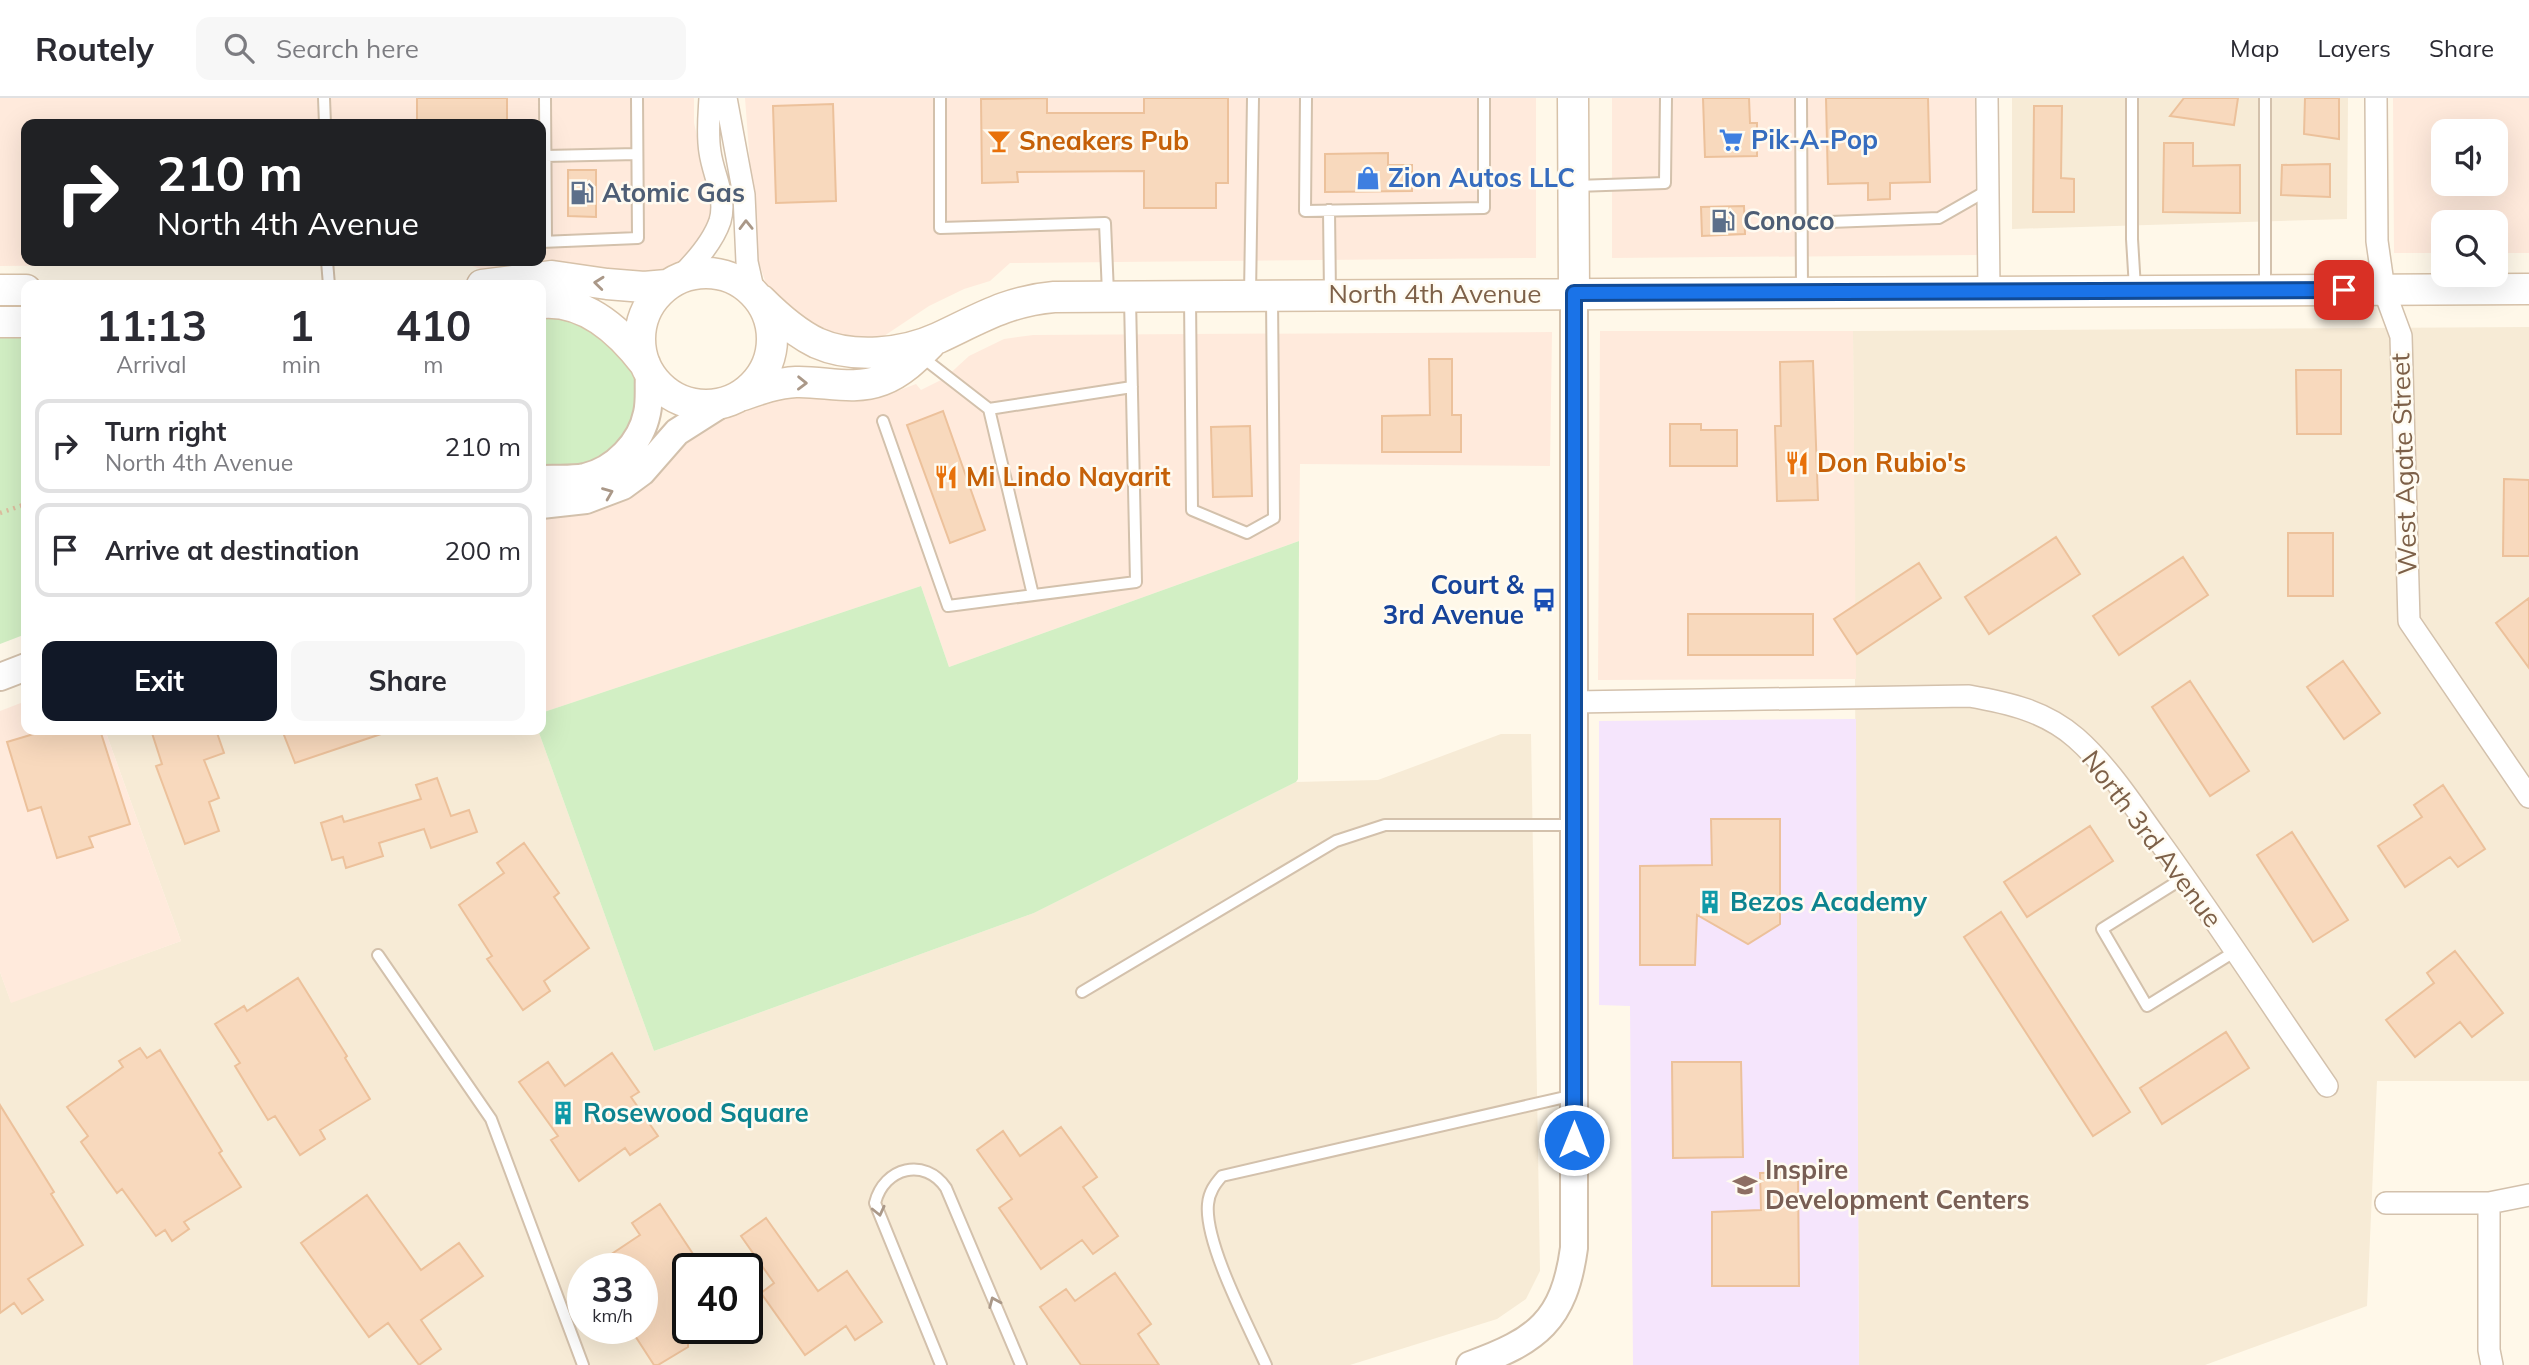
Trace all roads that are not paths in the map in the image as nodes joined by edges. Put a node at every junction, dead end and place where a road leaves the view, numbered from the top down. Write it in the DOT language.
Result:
graph roads {
  1 [pos="324,98"];
  2 [pos="545,98"];
  3 [pos="637,98"];
  4 [pos="710,98"];
  5 [pos="726,98"];
  6 [pos="940,98"];
  7 [pos="1253,98"];
  8 [pos="1306,98"];
  9 [pos="1484,98"];
  10 [pos="1573,98"];
  11 [pos="1666,98"];
  12 [pos="1801,98"];
  13 [pos="1987,98"];
  14 [pos="2132,98"];
  15 [pos="2265,98"];
  16 [pos="2376,98"];
  17 [pos="325,119"];
  18 [pos="545,119"];
  19 [pos="637,154"];
  20 [pos="546,156"];
  21 [pos="1574,186"];
  22 [pos="1988,190"];
  23 [pos="1329,210"];
  24 [pos="1802,223"];
  25 [pos="546,242"];
  26 [pos="521,280"];
  27 [pos="673,281"];
  28 [pos="2529,289"];
  29 [pos="0,290"];
  30 [pos="21,290"];
  31 [pos="2265,290"];
  32 [pos="2384,290"];
  33 [pos="2135,291"];
  34 [pos="1802,292"];
  35 [pos="1989,292"];
  36 [pos="1574,293"];
  37 [pos="1261,295"];
  38 [pos="1330,295"];
  39 [pos="758,296"];
  40 [pos="1119,296"];
  41 [pos="1190,296"];
  42 [pos="546,303"];
  43 [pos="0,322"];
  44 [pos="21,322"];
  45 [pos="928,346"];
  46 [pos="647,369"];
  47 [pos="1132,387"];
  48 [pos="728,401"];
  49 [pos="989,408"];
  50 [pos="883,421"];
  51 [pos="546,479"];
  52 [pos="546,504"];
  53 [pos="1034,595"];
  54 [pos="21,669"];
  55 [pos="0,677"];
  56 [pos="1573,702"];
  57 [pos="2529,797"];
  58 [pos="1575,825"];
  59 [pos="2185,877"];
  60 [pos="2234,952"];
  61 [pos="378,955"];
  62 [pos="1082,992"];
  63 [pos="2327,1086"];
  64 [pos="1574,1095"];
  65 [pos="2529,1195"];
  66 [pos="2386,1203"];
  67 [pos="2489,1203"];
  68 [pos="583,1365"];
  69 [pos="941,1365"];
  70 [pos="1021,1365"];
  71 [pos="1266,1365"];
  72 [pos="1470,1365"];
  73 [pos="2492,1365"];
  1 -- 17 [label="lane"];
  2 -- 18 [label="lane"];
  3 -- 19 [label="lane"];
  4 -- 27 [label="street"];
  39 -- 5 [label="street, one-way"];
  6 -- 40 [label="lane"];
  7 -- 37 [label="lane"];
  8 -- 23 [label="lane"];
  9 -- 23 [label="lane"];
  10 -- 21 [label="main road"];
  11 -- 21 [label="lane"];
  12 -- 24 [label="lane"];
  13 -- 22 [label="street"];
  14 -- 33 [label="lane"];
  15 -- 31 [label="lane"];
  16 -- 32 [label="street, West Agate Street"];
  19 -- 20 [label="lane"];
  19 -- 25 [label="lane"];
  21 -- 36 [label="main road"];
  22 -- 24 [label="lane"];
  22 -- 35 [label="street"];
  23 -- 38 [label="lane"];
  24 -- 34 [label="lane"];
  27 -- 26 [label="main road, one-way"];
  27 -- 39 [label="main road"];
  27 -- 46 [label="main road"];
  28 -- 32 [label="main road, North 4th Avenue"];
  29 -- 30 [label="main road"];
  31 -- 32 [label="main road, North 4th Avenue"];
  31 -- 33 [label="main road, North 4th Avenue"];
  32 -- 57 [label="street, West Agate Street"];
  33 -- 35 [label="main road, North 4th Avenue"];
  34 -- 35 [label="main road, North 4th Avenue"];
  34 -- 36 [label="main road, North 4th Avenue"];
  36 -- 38 [label="main road, North 4th Avenue"];
  36 -- 56 [label="street"];
  37 -- 38 [label="main road, North 4th Avenue"];
  37 -- 41 [label="main road, North 4th Avenue"];
  37 -- 41 [label="lane"];
  39 -- 45 [label="main road, North 4th Avenue"];
  39 -- 48 [label="main road"];
  40 -- 41 [label="main road, North 4th Avenue"];
  40 -- 45 [label="main road, North 4th Avenue"];
  40 -- 47 [label="lane"];
  42 -- 46 [label="main road"];
  43 -- 44 [label="main road"];
  48 -- 45 [label="main road, North 4th Avenue, one-way"];
  45 -- 49 [label="lane"];
  46 -- 48 [label="main road"];
  46 -- 51 [label="street"];
  47 -- 49 [label="lane"];
  47 -- 53 [label="lane"];
  52 -- 48 [label="street, one-way"];
  49 -- 53 [label="lane"];
  50 -- 53 [label="lane"];
  54 -- 55 [label="street"];
  56 -- 58 [label="street"];
  56 -- 59 [label="street, North 3rd Avenue"];
  58 -- 62 [label="lane"];
  58 -- 64 [label="street"];
  59 -- 60 [label="street, North 3rd Avenue"];
  59 -- 60 [label="lane"];
  60 -- 63 [label="street, North 3rd Avenue"];
  61 -- 68 [label="lane"];
  64 -- 71 [label="lane"];
  64 -- 72 [label="street"];
  65 -- 67 [label="street"];
  66 -- 67 [label="street"];
  67 -- 73 [label="street"];
  70 -- 69 [label="lane, one-way"];
}
